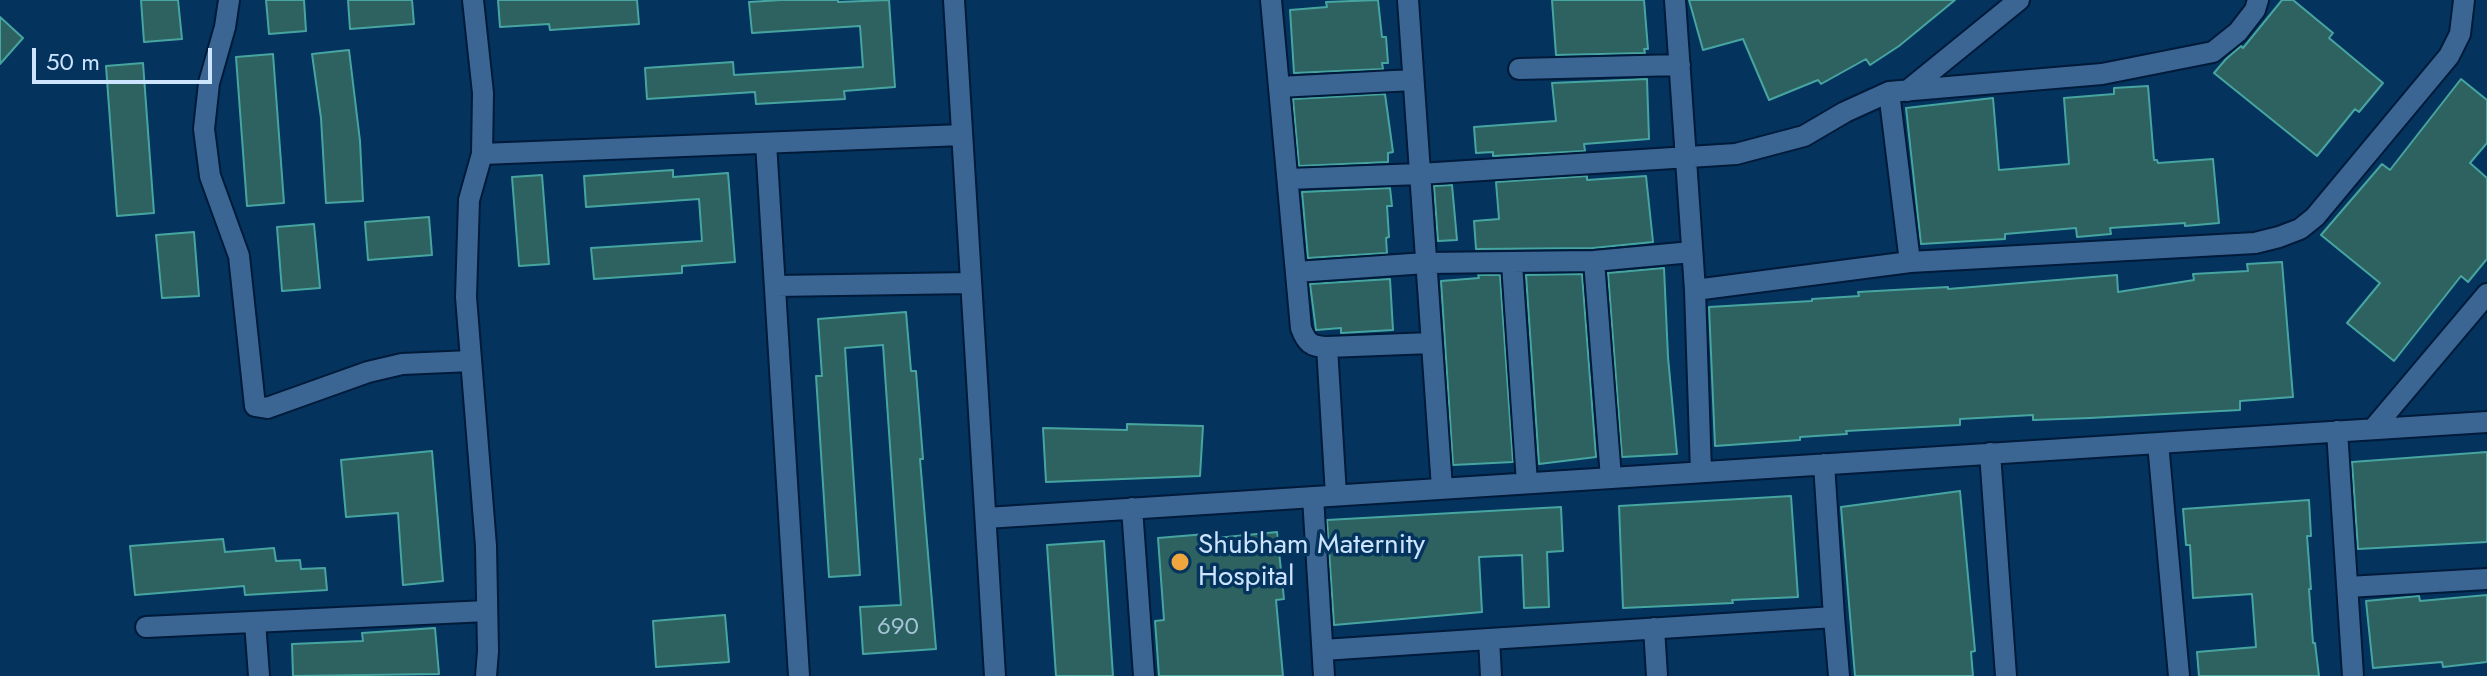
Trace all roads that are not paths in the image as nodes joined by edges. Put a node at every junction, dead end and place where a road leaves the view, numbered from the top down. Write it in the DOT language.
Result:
graph roads {
  1 [pos="229,0"];
  2 [pos="473,0"];
  3 [pos="954,0"];
  4 [pos="1271,0"];
  5 [pos="1408,0"];
  6 [pos="1675,0"];
  7 [pos="2019,0"];
  8 [pos="2258,0"];
  9 [pos="2464,0"];
  10 [pos="1680,65"];
  11 [pos="1519,69"];
  12 [pos="1413,80"];
  13 [pos="1279,87"];
  14 [pos="1898,92"];
  15 [pos="962,135"];
  16 [pos="766,143"];
  17 [pos="482,154"];
  18 [pos="1686,157"];
  19 [pos="1420,174"];
  20 [pos="1288,179"];
  21 [pos="1692,252"];
  22 [pos="1594,261"];
  23 [pos="1910,262"];
  24 [pos="1426,263"];
  25 [pos="1512,264"];
  26 [pos="1296,272"];
  27 [pos="971,283"];
  28 [pos="775,286"];
  29 [pos="1695,290"];
  30 [pos="2487,294"];
  31 [pos="1432,343"];
  32 [pos="1327,347"];
  33 [pos="471,361"];
  34 [pos="2487,422"];
  35 [pos="2373,429"];
  36 [pos="2337,431"];
  37 [pos="2158,443"];
  38 [pos="1990,453"];
  39 [pos="1824,464"];
  40 [pos="1701,472"];
  41 [pos="1611,478"];
  42 [pos="1527,483"];
  43 [pos="1442,488"];
  44 [pos="1336,495"];
  45 [pos="1313,497"];
  46 [pos="1132,508"];
  47 [pos="986,518"];
  48 [pos="2487,579"];
  49 [pos="2348,587"];
  50 [pos="487,611"];
  51 [pos="1834,617"];
  52 [pos="255,622"];
  53 [pos="146,627"];
  54 [pos="1654,628"];
  55 [pos="1489,639"];
  56 [pos="1323,650"];
  57 [pos="259,676"];
  58 [pos="486,676"];
  59 [pos="799,676"];
  60 [pos="995,676"];
  61 [pos="1144,676"];
  62 [pos="1324,676"];
  63 [pos="1491,676"];
  64 [pos="1657,676"];
  65 [pos="1839,676"];
  66 [pos="2006,676"];
  67 [pos="2179,676"];
  68 [pos="2353,676"];
  1 -- 33 [label="street"];
  2 -- 17 [label="street"];
  3 -- 15 [label="street"];
  4 -- 13 [label="street"];
  5 -- 12 [label="street"];
  6 -- 10 [label="street"];
  7 -- 14 [label="street"];
  8 -- 14 [label="street"];
  9 -- 23 [label="street"];
  10 -- 11 [label="street"];
  10 -- 18 [label="street"];
  12 -- 13 [label="street"];
  12 -- 19 [label="street"];
  13 -- 20 [label="street"];
  14 -- 18 [label="street"];
  14 -- 23 [label="street"];
  15 -- 16 [label="street"];
  15 -- 27 [label="street"];
  16 -- 17 [label="street"];
  16 -- 28 [label="street"];
  17 -- 33 [label="street"];
  18 -- 19 [label="street"];
  18 -- 21 [label="street"];
  19 -- 20 [label="street"];
  19 -- 24 [label="street"];
  20 -- 26 [label="street"];
  21 -- 22 [label="street"];
  21 -- 29 [label="street"];
  22 -- 25 [label="street"];
  22 -- 41 [label="street"];
  23 -- 29 [label="street"];
  24 -- 25 [label="street"];
  24 -- 26 [label="street"];
  24 -- 31 [label="street"];
  25 -- 42 [label="street"];
  26 -- 32 [label="street"];
  27 -- 28 [label="street"];
  27 -- 47 [label="street"];
  28 -- 59 [label="street"];
  29 -- 40 [label="street"];
  30 -- 35 [label="street"];
  31 -- 32 [label="street"];
  31 -- 43 [label="street"];
  32 -- 44 [label="street"];
  33 -- 50 [label="street"];
  34 -- 35 [label="street"];
  35 -- 36 [label="street"];
  36 -- 37 [label="street"];
  36 -- 49 [label="street"];
  37 -- 38 [label="street"];
  37 -- 67 [label="street"];
  38 -- 39 [label="street"];
  38 -- 66 [label="street"];
  39 -- 40 [label="street"];
  39 -- 51 [label="street"];
  40 -- 41 [label="street"];
  41 -- 42 [label="street"];
  42 -- 43 [label="street"];
  43 -- 44 [label="street"];
  44 -- 45 [label="street"];
  45 -- 46 [label="street"];
  45 -- 56 [label="street"];
  46 -- 47 [label="street"];
  46 -- 61 [label="street"];
  47 -- 60 [label="street"];
  48 -- 49 [label="street"];
  49 -- 68 [label="street"];
  50 -- 52 [label="street"];
  50 -- 58 [label="street"];
  51 -- 54 [label="street"];
  51 -- 65 [label="street"];
  52 -- 53 [label="street"];
  52 -- 57 [label="street"];
  54 -- 55 [label="street"];
  54 -- 64 [label="street"];
  55 -- 56 [label="street"];
  55 -- 63 [label="street"];
  56 -- 62 [label="street"];
}
